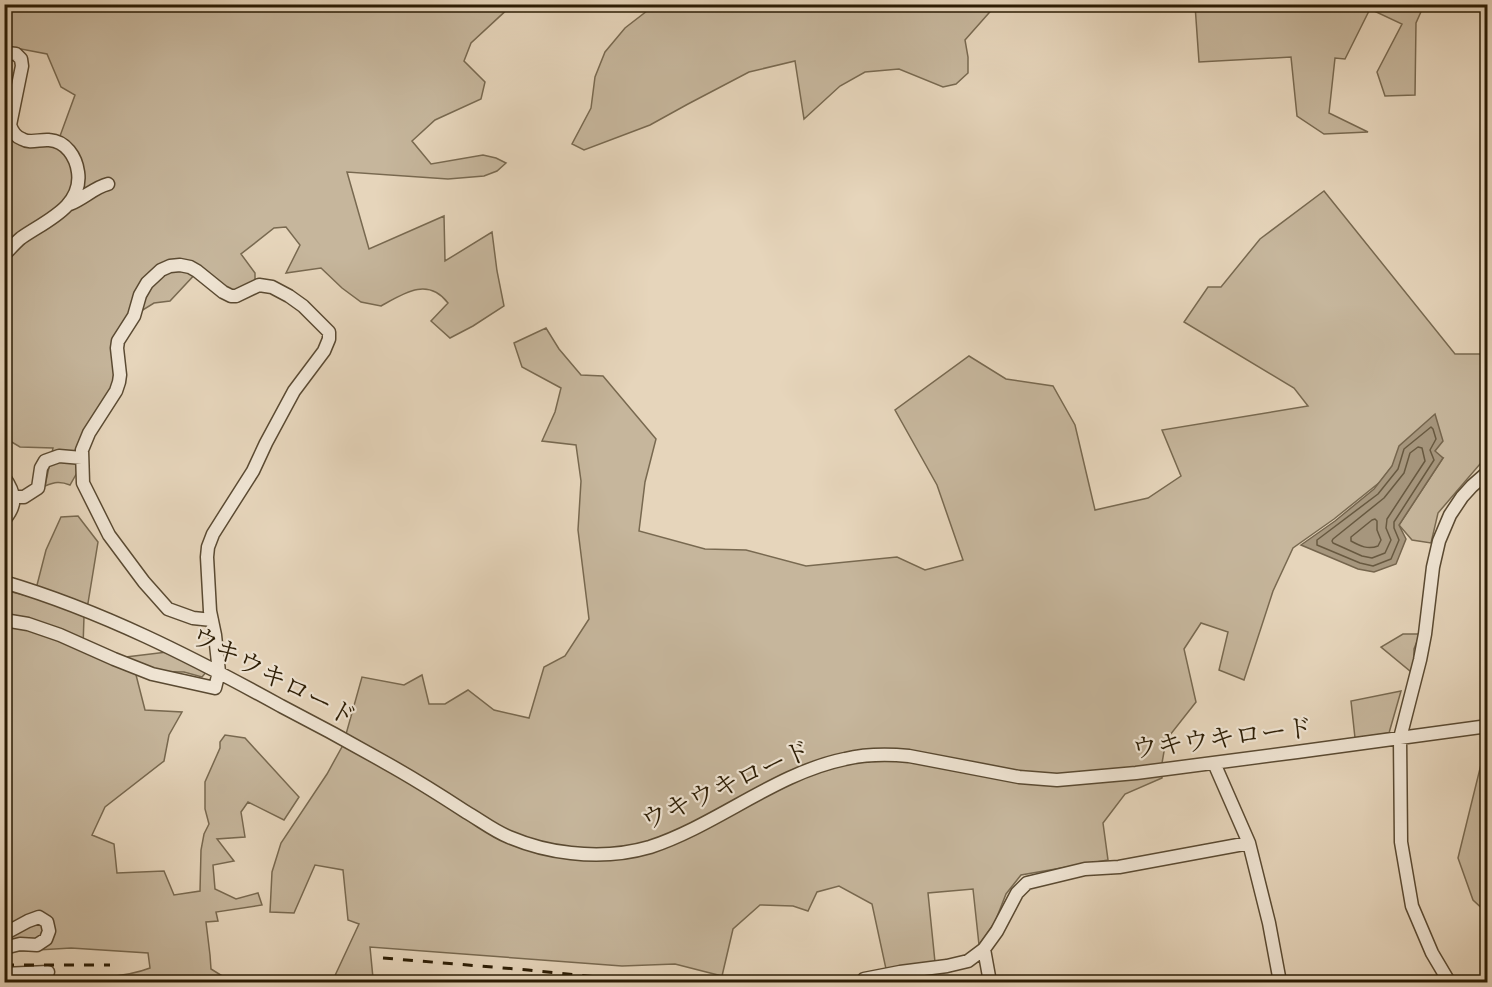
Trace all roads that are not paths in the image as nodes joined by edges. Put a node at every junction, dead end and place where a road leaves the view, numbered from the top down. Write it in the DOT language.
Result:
graph roads {
  1 [pos="4,54"];
  2 [pos="108,184"];
  3 [pos="68,205"];
  4 [pos="4,255"];
  5 [pos="82,458"];
  6 [pos="1488,472"];
  7 [pos="4,477"];
  8 [pos="14,497"];
  9 [pos="4,520"];
  10 [pos="4,582"];
  11 [pos="4,620"];
  12 [pos="212,621"];
  13 [pos="219,672"];
  14 [pos="1488,726"];
  15 [pos="1400,738"];
  16 [pos="1214,763"];
  17 [pos="1249,843"];
  18 [pos="4,934"];
  19 [pos="4,948"];
  20 [pos="984,949"];
  21 [pos="48,972"];
  22 [pos="4,974"];
  23 [pos="862,982"];
  24 [pos="990,982"];
  25 [pos="1280,982"];
  26 [pos="1452,982"];
  1 -- 3 [label="street"];
  2 -- 3 [label="street"];
  3 -- 4 [label="street"];
  5 -- 8 [label="street"];
  5 -- 12 [label="street"];
  5 -- 12 [label="street"];
  6 -- 15 [label="street"];
  7 -- 8 [label="street"];
  8 -- 9 [label="street"];
  10 -- 13 [label="street, ウキウキロード"];
  11 -- 13 [label="street"];
  12 -- 13 [label="street"];
  13 -- 16 [label="street, ウキウキロード"];
  14 -- 15 [label="street, ウキウキロード"];
  15 -- 16 [label="street, ウキウキロード"];
  15 -- 26 [label="street"];
  16 -- 17 [label="street"];
  17 -- 20 [label="street"];
  17 -- 25 [label="street"];
  18 -- 19 [label="street"];
  20 -- 23 [label="street"];
  20 -- 24 [label="street"];
  21 -- 22 [label="street"];
}
